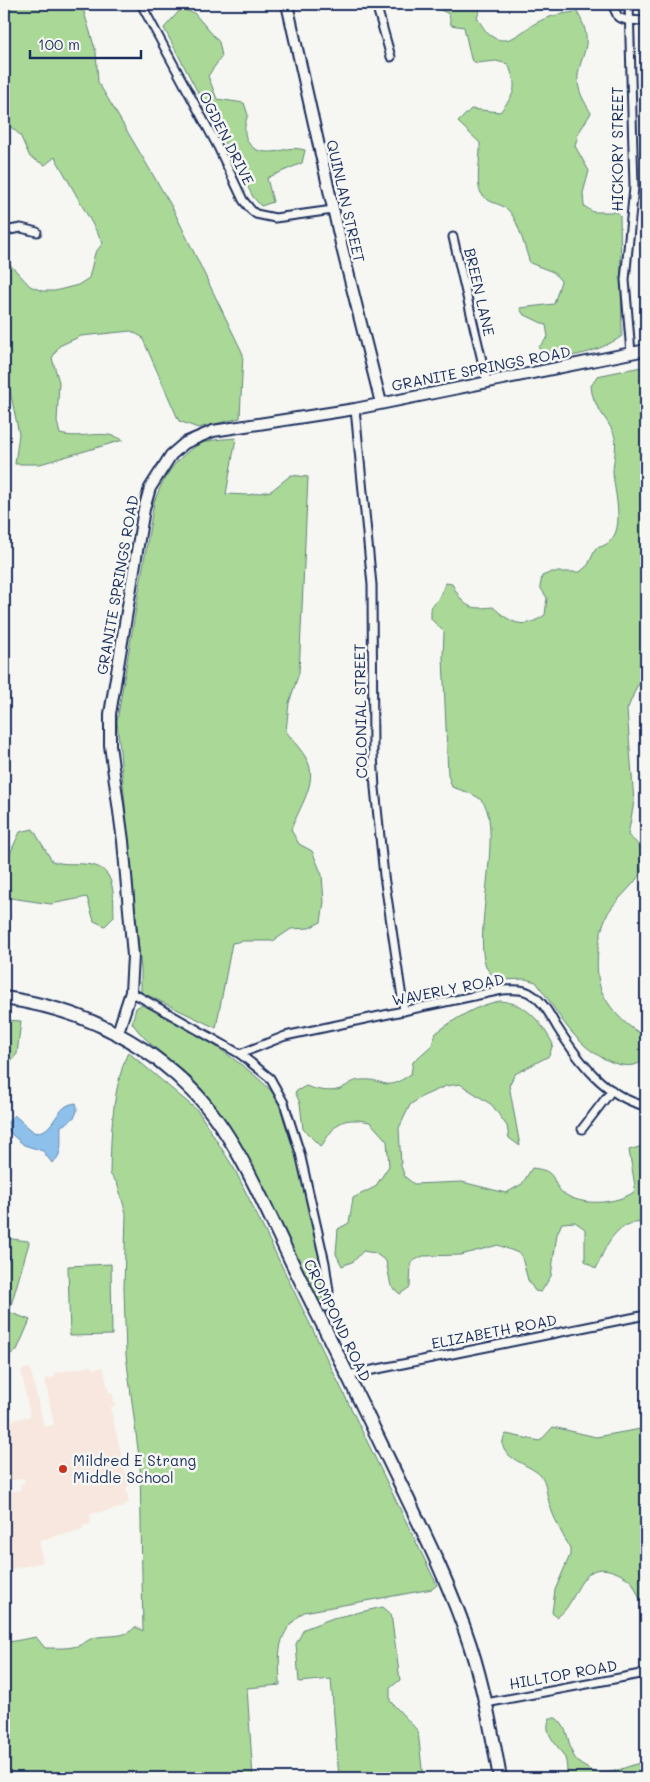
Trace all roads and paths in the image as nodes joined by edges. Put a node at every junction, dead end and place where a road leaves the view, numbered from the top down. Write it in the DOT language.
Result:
graph roads {
  1 [pos="141,4"];
  2 [pos="287,4"];
  3 [pos="376,4"];
  4 [pos="612,4"];
  5 [pos="629,4"];
  6 [pos="629,20"];
  7 [pos="646,21"];
  8 [pos="391,57"];
  9 [pos="333,210"];
  10 [pos="4,231"];
  11 [pos="37,232"];
  12 [pos="453,237"];
  13 [pos="646,350"];
  14 [pos="632,354"];
  15 [pos="487,382"];
  16 [pos="382,403"];
  17 [pos="355,409"];
  18 [pos="131,992"];
  19 [pos="4,998"];
  20 [pos="404,1011"];
  21 [pos="118,1032"];
  22 [pos="240,1054"];
  23 [pos="612,1090"];
  24 [pos="646,1106"];
  25 [pos="582,1129"];
  26 [pos="326,1307"];
  27 [pos="646,1316"];
  28 [pos="348,1375"];
  29 [pos="646,1673"];
  30 [pos="486,1703"];
  31 [pos="500,1778"];
  1 -- 9 [label="street, OGDEN DRIVE"];
  2 -- 9 [label="street, QUINLAN STREET"];
  3 -- 8 [label="street"];
  4 -- 6 [label="street"];
  5 -- 6 [label="street, HICKORY STREET"];
  6 -- 7 [label="street"];
  6 -- 14 [label="street, HICKORY STREET"];
  9 -- 16 [label="street, QUINLAN STREET"];
  10 -- 11 [label="street"];
  12 -- 15 [label="street, BREEN LANE"];
  13 -- 14 [label="street, GRANITE SPRINGS ROAD"];
  14 -- 15 [label="street, GRANITE SPRINGS ROAD"];
  15 -- 16 [label="street, GRANITE SPRINGS ROAD"];
  16 -- 17 [label="street, GRANITE SPRINGS ROAD"];
  17 -- 18 [label="street, GRANITE SPRINGS ROAD"];
  17 -- 20 [label="street, COLONIAL STREET"];
  18 -- 21 [label="street, GRANITE SPRINGS ROAD"];
  18 -- 22 [label="street"];
  19 -- 21 [label="highway, CROMPOND ROAD"];
  20 -- 22 [label="street, WAVERLY ROAD"];
  20 -- 23 [label="street, WAVERLY ROAD"];
  21 -- 28 [label="highway, CROMPOND ROAD"];
  22 -- 26 [label="street"];
  23 -- 24 [label="street, WAVERLY ROAD"];
  23 -- 25 [label="street"];
  27 -- 28 [label="street, ELIZABETH ROAD"];
  28 -- 30 [label="highway, CROMPOND ROAD"];
  29 -- 30 [label="street, HILLTOP ROAD"];
  30 -- 31 [label="highway, CROMPOND ROAD"];
}
